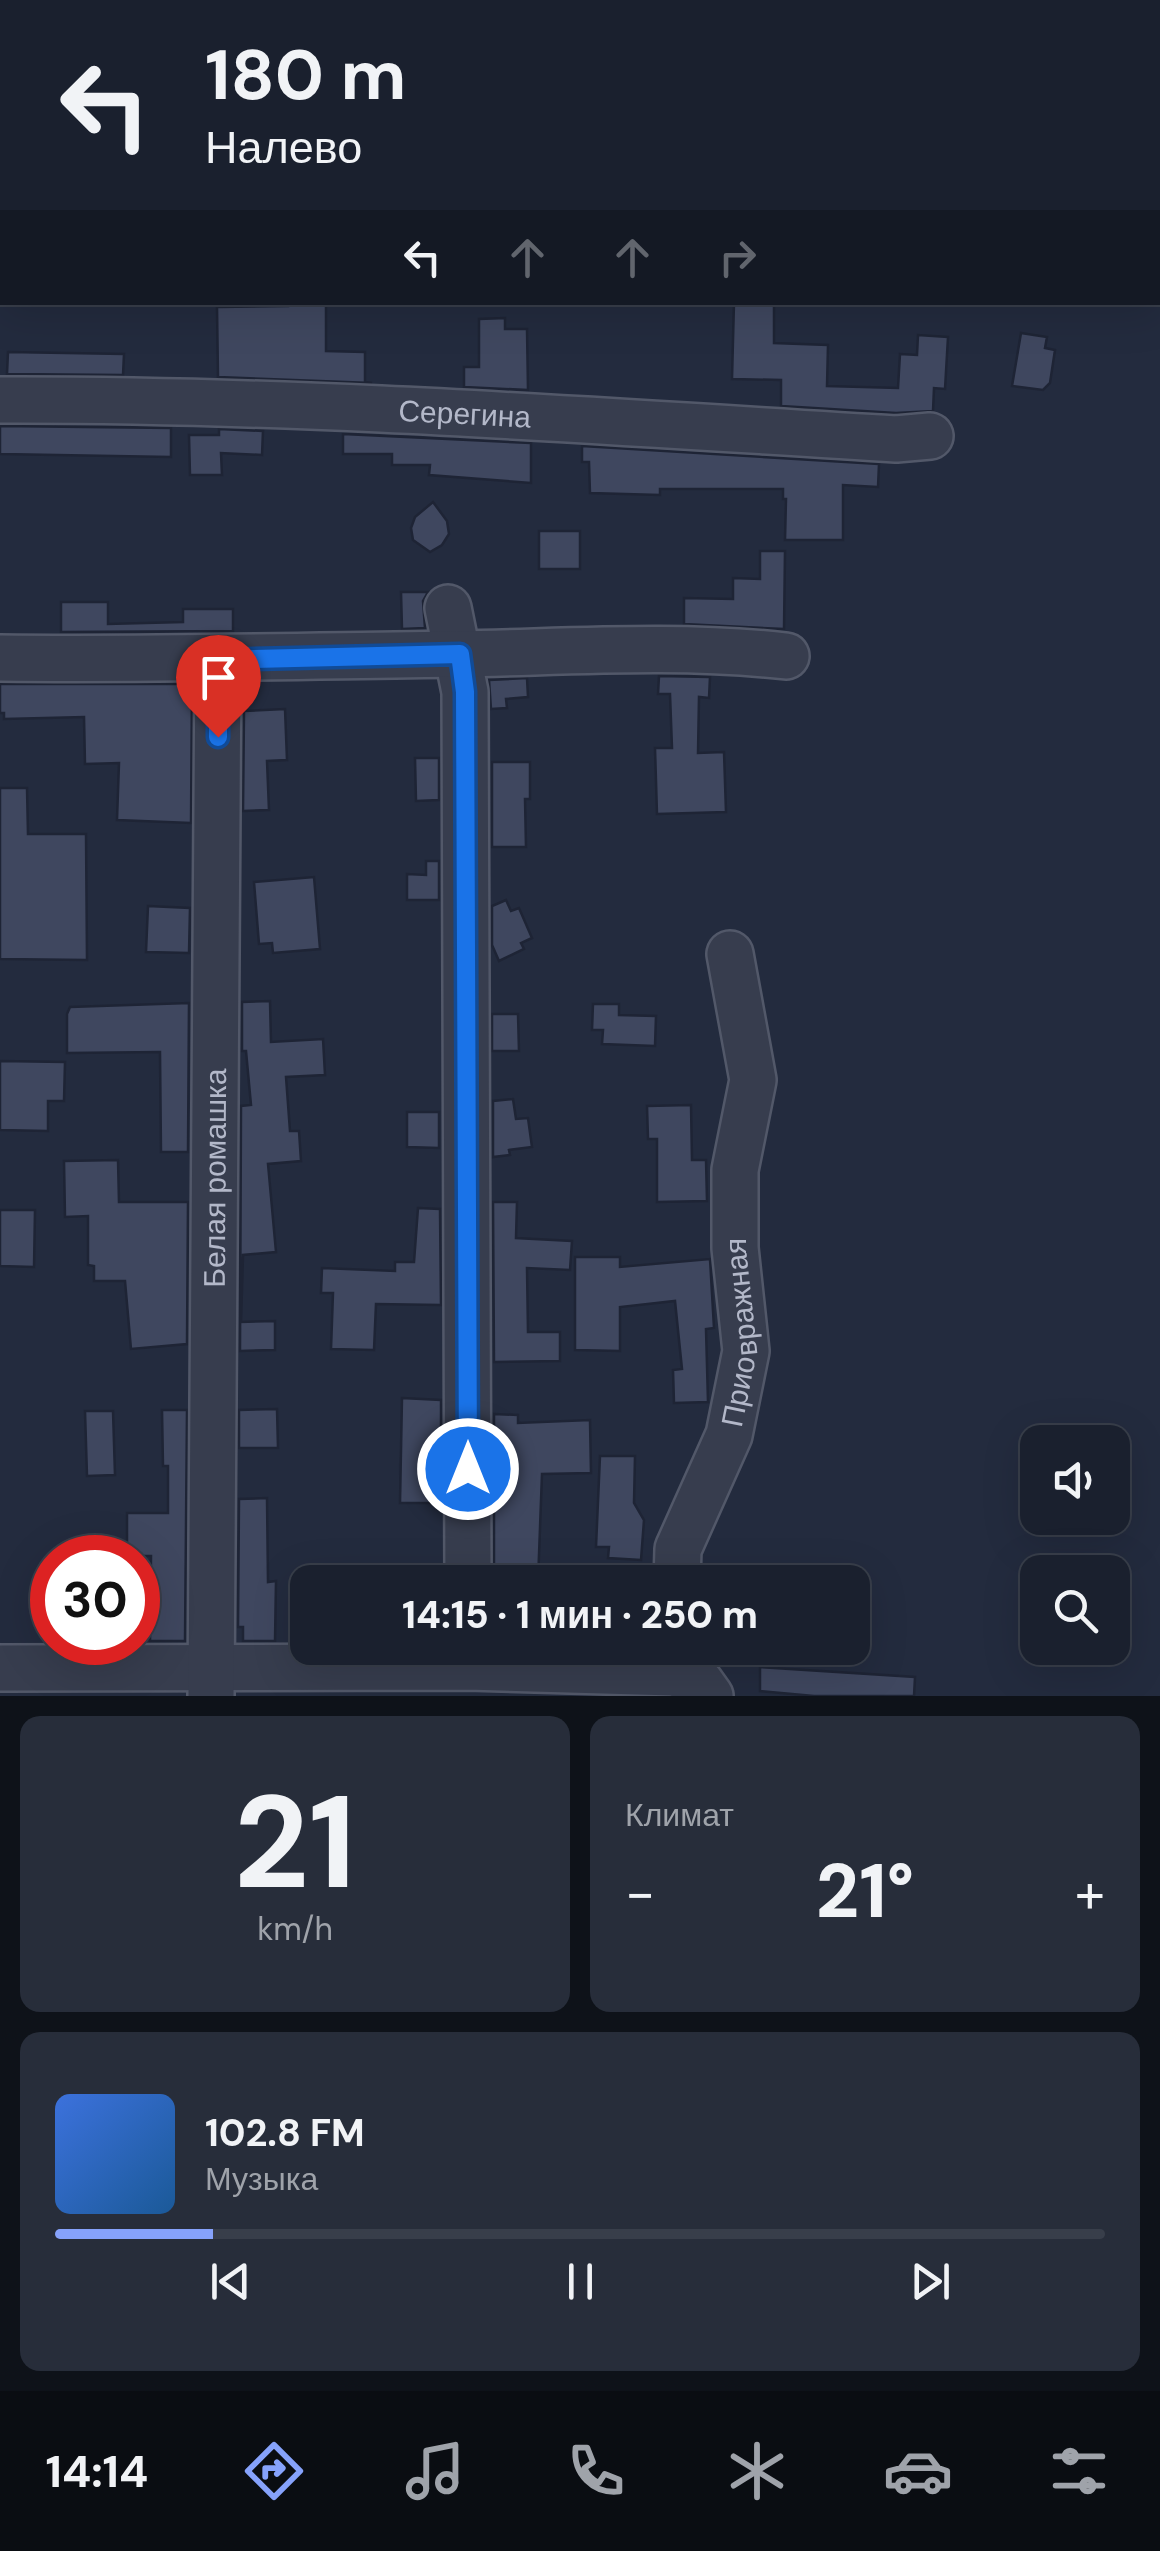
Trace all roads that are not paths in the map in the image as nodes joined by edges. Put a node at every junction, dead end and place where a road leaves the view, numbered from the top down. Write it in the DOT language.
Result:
graph roads {
  1 [pos="0,400"];
  2 [pos="930,436"];
  3 [pos="448,608"];
  4 [pos="460,654"];
  5 [pos="786,656"];
  6 [pos="0,658"];
  7 [pos="218,660"];
  8 [pos="730,954"];
  9 [pos="468,1565"];
  10 [pos="678,1565"];
  11 [pos="0,1668"];
  12 [pos="468,1670"];
  13 [pos="687,1672"];
  14 [pos="211,1682"];
  1 -- 2 [label="street, Серегина"];
  3 -- 4 [label="street"];
  4 -- 5 [label="street"];
  4 -- 7 [label="street"];
  4 -- 9 [label="street"];
  6 -- 7 [label="street"];
  7 -- 14 [label="street, Белая ромашка"];
  8 -- 10 [label="street, Приовражная"];
  11 -- 14 [label="street"];
  12 -- 13 [label="street"];
  12 -- 14 [label="street"];
}
